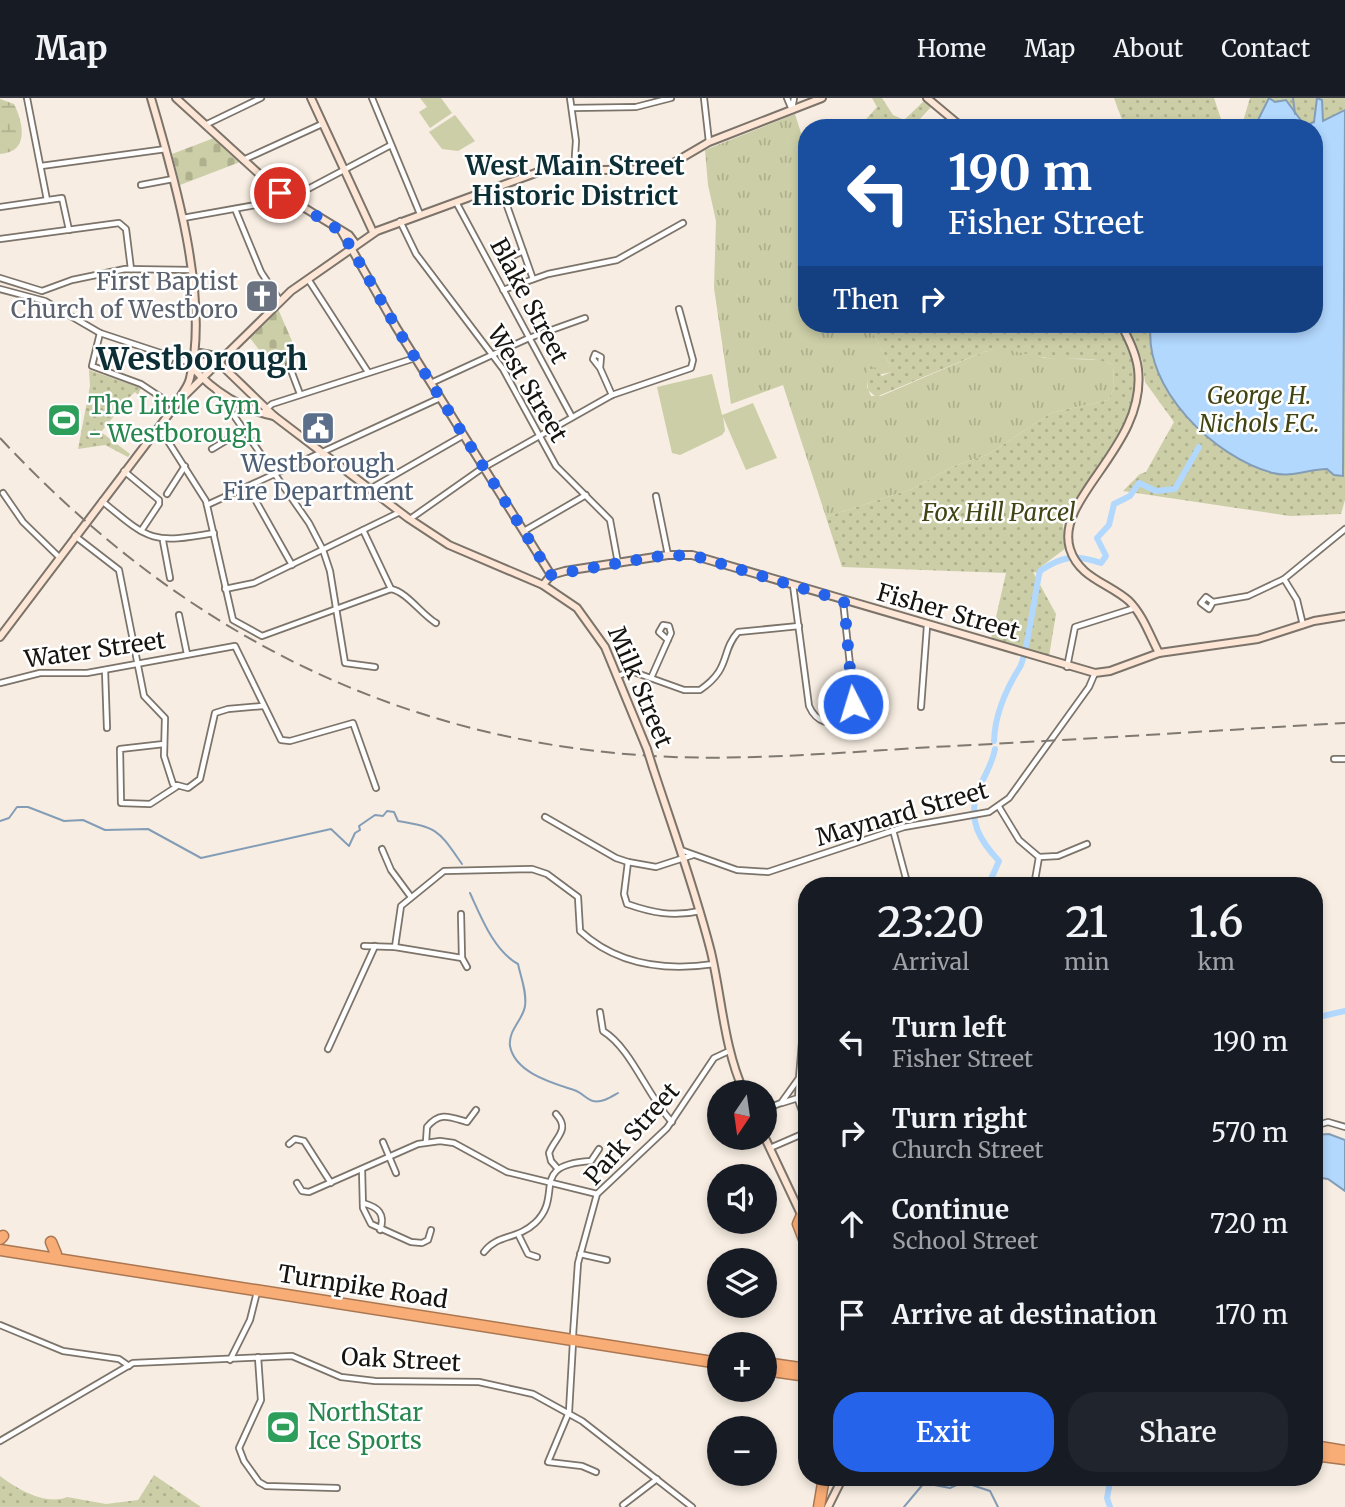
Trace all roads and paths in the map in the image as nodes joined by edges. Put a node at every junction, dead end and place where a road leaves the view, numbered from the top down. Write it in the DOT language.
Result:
graph roads {
  1 [pos="27,98"];
  2 [pos="151,98"];
  3 [pos="176,98"];
  4 [pos="261,98"];
  5 [pos="311,98"];
  6 [pos="372,98"];
  7 [pos="570,98"];
  8 [pos="634,98"];
  9 [pos="671,98"];
  10 [pos="704,98"];
  11 [pos="787,98"];
  12 [pos="794,98"];
  13 [pos="822,98"];
  14 [pos="927,98"];
  15 [pos="636,107"];
  16 [pos="572,108"];
  17 [pos="792,110"];
  18 [pos="952,119"];
  19 [pos="322,124"];
  20 [pos="205,125"];
  21 [pos="709,142"];
  22 [pos="391,145"];
  23 [pos="166,149"];
  24 [pos="243,160"];
  25 [pos="41,166"];
  26 [pos="344,170"];
  27 [pos="574,170"];
  28 [pos="174,178"];
  29 [pos="499,185"];
  30 [pos="141,186"];
  31 [pos="289,199"];
  32 [pos="47,200"];
  33 [pos="456,201"];
  34 [pos="0,206"];
  35 [pos="235,209"];
  36 [pos="419,214"];
  37 [pos="183,218"];
  38 [pos="400,221"];
  39 [pos="683,223"];
  40 [pos="69,230"];
  41 [pos="373,232"];
  42 [pos="0,239"];
  43 [pos="352,245"];
  44 [pos="523,251"];
  45 [pos="513,256"];
  46 [pos="131,269"];
  47 [pos="191,270"];
  48 [pos="0,278"];
  49 [pos="308,278"];
  50 [pos="533,279"];
  51 [pos="0,289"];
  52 [pos="503,290"];
  53 [pos="280,301"];
  54 [pos="679,309"];
  55 [pos="585,318"];
  56 [pos="195,330"];
  57 [pos="100,333"];
  58 [pos="1125,333"];
  59 [pos="529,338"];
  60 [pos="208,354"];
  61 [pos="493,355"];
  62 [pos="171,357"];
  63 [pos="415,358"];
  64 [pos="219,360"];
  65 [pos="168,365"];
  66 [pos="289,365"];
  67 [pos="195,367"];
  68 [pos="600,368"];
  69 [pos="209,371"];
  70 [pos="368,372"];
  71 [pos="431,383"];
  72 [pos="194,387"];
  73 [pos="213,387"];
  74 [pos="300,394"];
  75 [pos="612,395"];
  76 [pos="440,398"];
  77 [pos="176,404"];
  78 [pos="264,412"];
  79 [pos="572,417"];
  80 [pos="158,425"];
  81 [pos="243,430"];
  82 [pos="464,435"];
  83 [pos="539,435"];
  84 [pos="212,449"];
  85 [pos="322,453"];
  86 [pos="185,466"];
  87 [pos="484,467"];
  88 [pos="124,471"];
  89 [pos="275,474"];
  90 [pos="248,487"];
  91 [pos="370,489"];
  92 [pos="3,493"];
  93 [pos="167,494"];
  94 [pos="586,495"];
  95 [pos="656,496"];
  96 [pos="102,501"];
  97 [pos="207,505"];
  98 [pos="400,512"];
  99 [pos="410,519"];
  100 [pos="1345,529"];
  101 [pos="363,530"];
  102 [pos="141,531"];
  103 [pos="524,531"];
  104 [pos="214,533"];
  105 [pos="75,536"];
  106 [pos="163,541"];
  107 [pos="323,550"];
  108 [pos="668,555"];
  109 [pos="59,557"];
  110 [pos="618,563"];
  111 [pos="292,565"];
  112 [pos="551,575"];
  113 [pos="170,578"];
  114 [pos="1284,579"];
  115 [pos="543,585"];
  116 [pos="793,585"];
  117 [pos="225,589"];
  118 [pos="391,589"];
  119 [pos="844,601"];
  120 [pos="1213,602"];
  121 [pos="337,608"];
  122 [pos="1135,608"];
  123 [pos="179,615"];
  124 [pos="1345,616"];
  125 [pos="436,623"];
  126 [pos="1303,625"];
  127 [pos="799,626"];
  128 [pos="927,626"];
  129 [pos="0,636"];
  130 [pos="668,640"];
  131 [pos="1158,653"];
  132 [pos="187,654"];
  133 [pos="139,663"];
  134 [pos="375,667"];
  135 [pos="1067,667"];
  136 [pos="105,670"];
  137 [pos="1096,673"];
  138 [pos="618,676"];
  139 [pos="651,678"];
  140 [pos="0,683"];
  141 [pos="263,706"];
  142 [pos="921,707"];
  143 [pos="107,728"];
  144 [pos="164,744"];
  145 [pos="1334,759"];
  146 [pos="1345,759"];
  147 [pos="176,787"];
  148 [pos="376,788"];
  149 [pos="999,807"];
  150 [pos="545,817"];
  151 [pos="893,830"];
  152 [pos="1087,844"];
  153 [pos="382,849"];
  154 [pos="680,849"];
  155 [pos="695,855"];
  156 [pos="1039,857"];
  157 [pos="684,860"];
  158 [pos="628,862"];
  159 [pos="906,877"];
  160 [pos="1036,877"];
  161 [pos="411,897"];
  162 [pos="700,911"];
  163 [pos="461,914"];
  164 [pos="364,946"];
  165 [pos="375,946"];
  166 [pos="395,947"];
  167 [pos="462,958"];
  168 [pos="714,964"];
  169 [pos="467,967"];
  170 [pos="600,1012"];
  171 [pos="328,1049"];
  172 [pos="729,1051"];
  173 [pos="798,1079"];
  174 [pos="740,1080"];
  175 [pos="798,1098"];
  176 [pos="781,1103"];
  177 [pos="777,1105"];
  178 [pos="476,1110"];
  179 [pos="556,1114"];
  180 [pos="672,1122"];
  181 [pos="1323,1123"];
  182 [pos="1345,1127"];
  183 [pos="798,1136"];
  184 [pos="383,1142"];
  185 [pos="426,1142"];
  186 [pos="289,1144"];
  187 [pos="777,1145"];
  188 [pos="599,1149"];
  189 [pos="771,1150"];
  190 [pos="390,1156"];
  191 [pos="558,1168"];
  192 [pos="362,1169"];
  193 [pos="396,1172"];
  194 [pos="297,1182"];
  195 [pos="551,1182"];
  196 [pos="331,1183"];
  197 [pos="597,1194"];
  198 [pos="363,1203"];
  199 [pos="798,1207"];
  200 [pos="380,1230"];
  201 [pos="431,1230"];
  202 [pos="519,1236"];
  203 [pos="1,1240"];
  204 [pos="51,1242"];
  205 [pos="0,1250"];
  206 [pos="484,1252"];
  207 [pos="56,1254"];
  208 [pos="580,1254"];
  209 [pos="537,1257"];
  210 [pos="607,1259"];
  211 [pos="257,1292"];
  212 [pos="0,1325"];
  213 [pos="573,1338"];
  214 [pos="707,1355"];
  215 [pos="258,1357"];
  216 [pos="230,1360"];
  217 [pos="707,1361"];
  218 [pos="777,1365"];
  219 [pos="129,1366"];
  220 [pos="798,1368"];
  221 [pos="777,1372"];
  222 [pos="798,1375"];
  223 [pos="569,1412"];
  224 [pos="0,1441"];
  225 [pos="1323,1447"];
  226 [pos="1345,1451"];
  227 [pos="1323,1456"];
  228 [pos="1345,1459"];
  229 [pos="596,1472"];
  230 [pos="657,1479"];
  231 [pos="822,1486"];
  232 [pos="838,1486"];
  233 [pos="337,1488"];
  234 [pos="623,1506"];
  235 [pos="692,1507"];
  236 [pos="819,1507"];
  237 [pos="828,1507"];
  1 -- 25 [label="street"];
  2 -- 23 [label="main road"];
  3 -- 20 [label="main road"];
  4 -- 20 [label="street"];
  5 -- 19 [label="main road"];
  6 -- 22 [label="street"];
  7 -- 16 [label="street"];
  8 -- 15 [label="street"];
  9 -- 15 [label="street"];
  10 -- 21 [label="street"];
  11 -- 17 [label="street"];
  12 -- 17 [label="street"];
  13 -- 17 [label="main road"];
  14 -- 18 [label="main road"];
  15 -- 16 [label="street"];
  16 -- 27 [label="street"];
  17 -- 21 [label="main road"];
  19 -- 24 [label="street"];
  19 -- 26 [label="main road"];
  20 -- 24 [label="main road"];
  21 -- 27 [label="main road"];
  22 -- 26 [label="street"];
  22 -- 36 [label="street"];
  23 -- 25 [label="street"];
  23 -- 28 [label="main road"];
  24 -- 31 [label="main road"];
  25 -- 32 [label="street"];
  26 -- 31 [label="street"];
  26 -- 41 [label="main road"];
  27 -- 29 [label="main road"];
  28 -- 30 [label="street"];
  28 -- 37 [label="main road"];
  29 -- 33 [label="main road"];
  29 -- 44 [label="street"];
  31 -- 35 [label="street"];
  31 -- 43 [label="main road"];
  32 -- 34 [label="street"];
  32 -- 40 [label="street"];
  33 -- 36 [label="main road"];
  33 -- 52 [label="street, Blake Street"];
  35 -- 37 [label="street"];
  35 -- 53 [label="street"];
  36 -- 38 [label="main road"];
  37 -- 47 [label="main road"];
  38 -- 41 [label="main road"];
  38 -- 61 [label="street, West Street"];
  39 -- 50 [label="street"];
  40 -- 42 [label="street"];
  40 -- 46 [label="street"];
  41 -- 43 [label="main road"];
  43 -- 49 [label="main road"];
  43 -- 63 [label="main road"];
  44 -- 45 [label="street"];
  44 -- 50 [label="street"];
  46 -- 47 [label="street"];
  46 -- 48 [label="street"];
  47 -- 56 [label="main road"];
  49 -- 53 [label="main road"];
  49 -- 70 [label="street"];
  50 -- 52 [label="street"];
  51 -- 57 [label="street"];
  52 -- 59 [label="street, Blake Street"];
  53 -- 64 [label="main road"];
  54 -- 75 [label="street"];
  55 -- 59 [label="street"];
  56 -- 60 [label="main road"];
  56 -- 67 [label="main road"];
  57 -- 62 [label="street"];
  57 -- 77 [label="street"];
  58 -- 122 [label="main road"];
  59 -- 61 [label="street"];
  59 -- 79 [label="street, Blake Street"];
  60 -- 64 [label="main road"];
  60 -- 67 [label="main road"];
  60 -- 69 [label="main road"];
  61 -- 71 [label="street"];
  61 -- 83 [label="street, West Street"];
  62 -- 65 [label="street"];
  62 -- 67 [label="street"];
  63 -- 70 [label="street"];
  63 -- 71 [label="main road"];
  64 -- 69 [label="main road"];
  64 -- 78 [label="main road"];
  66 -- 74 [label="street"];
  67 -- 69 [label="main road"];
  67 -- 72 [label="main road"];
  67 -- 73 [label="main road, Milk Street"];
  67 -- 77 [label="main road"];
  68 -- 75 [label="street"];
  70 -- 74 [label="street"];
  71 -- 76 [label="main road"];
  72 -- 73 [label="main road"];
  72 -- 77 [label="main road"];
  73 -- 78 [label="main road, Milk Street"];
  73 -- 81 [label="street"];
  74 -- 78 [label="street"];
  75 -- 79 [label="street"];
  76 -- 82 [label="main road"];
  76 -- 85 [label="street"];
  77 -- 80 [label="main road"];
  78 -- 85 [label="main road, Milk Street"];
  79 -- 83 [label="street"];
  80 -- 86 [label="street"];
  80 -- 88 [label="main road"];
  81 -- 84 [label="street"];
  81 -- 89 [label="street"];
  82 -- 87 [label="main road"];
  82 -- 91 [label="street"];
  83 -- 87 [label="street"];
  83 -- 94 [label="street, West Street"];
  85 -- 89 [label="street"];
  85 -- 91 [label="main road, Milk Street"];
  86 -- 93 [label="street"];
  86 -- 97 [label="street"];
  87 -- 99 [label="street"];
  87 -- 103 [label="main road"];
  88 -- 96 [label="main road"];
  88 -- 102 [label="street"];
  89 -- 90 [label="street"];
  89 -- 107 [label="street"];
  90 -- 97 [label="street"];
  90 -- 111 [label="street"];
  91 -- 98 [label="main road, Milk Street"];
  92 -- 109 [label="street"];
  94 -- 103 [label="street"];
  94 -- 110 [label="street, West Street"];
  95 -- 108 [label="street"];
  96 -- 102 [label="street"];
  96 -- 105 [label="main road"];
  97 -- 104 [label="street"];
  98 -- 99 [label="main road, Milk Street"];
  98 -- 101 [label="street"];
  99 -- 115 [label="main road, Milk Street"];
  100 -- 114 [label="street"];
  101 -- 107 [label="street"];
  101 -- 118 [label="street"];
  102 -- 106 [label="street"];
  103 -- 112 [label="main road"];
  104 -- 106 [label="street"];
  104 -- 117 [label="street"];
  105 -- 109 [label="main road"];
  105 -- 133 [label="street"];
  106 -- 113 [label="street"];
  107 -- 111 [label="street"];
  107 -- 121 [label="street"];
  108 -- 110 [label="main road, Fisher Street"];
  108 -- 116 [label="main road, Fisher Street"];
  109 -- 129 [label="main road"];
  110 -- 112 [label="main road, Fisher Street"];
  111 -- 117 [label="street"];
  112 -- 115 [label="main road"];
  114 -- 120 [label="street"];
  114 -- 126 [label="street"];
  115 -- 138 [label="main road, Milk Street"];
  116 -- 119 [label="main road, Fisher Street"];
  116 -- 127 [label="street"];
  117 -- 121 [label="street"];
  118 -- 121 [label="street"];
  118 -- 125 [label="street"];
  119 -- 127 [label="street"];
  119 -- 128 [label="main road, Fisher Street"];
  121 -- 134 [label="street"];
  122 -- 131 [label="main road"];
  122 -- 135 [label="street"];
  123 -- 132 [label="street"];
  124 -- 126 [label="main road, Fisher Street"];
  126 -- 131 [label="main road, Fisher Street"];
  127 -- 139 [label="street"];
  128 -- 135 [label="main road, Fisher Street"];
  128 -- 142 [label="street"];
  130 -- 139 [label="street"];
  131 -- 137 [label="main road, Fisher Street"];
  132 -- 133 [label="street, Water Street"];
  132 -- 141 [label="street, Water Street"];
  133 -- 136 [label="street, Water Street"];
  133 -- 144 [label="street"];
  135 -- 137 [label="main road, Fisher Street"];
  136 -- 140 [label="street, Water Street"];
  136 -- 143 [label="street"];
  137 -- 149 [label="street, Maynard Street"];
  138 -- 139 [label="street"];
  138 -- 154 [label="main road, Milk Street, bridge"];
  141 -- 147 [label="street"];
  141 -- 148 [label="street"];
  144 -- 147 [label="street"];
  144 -- 147 [label="street"];
  145 -- 146 [label="street"];
  149 -- 151 [label="street, Maynard Street"];
  149 -- 156 [label="street"];
  150 -- 158 [label="street"];
  151 -- 155 [label="street, Maynard Street"];
  151 -- 159 [label="street"];
  152 -- 156 [label="street"];
  153 -- 161 [label="street"];
  154 -- 155 [label="street, Maynard Street"];
  154 -- 157 [label="main road, Milk Street"];
  155 -- 157 [label="street"];
  156 -- 160 [label="street"];
  157 -- 158 [label="street"];
  157 -- 162 [label="main road, Milk Street"];
  158 -- 162 [label="street"];
  161 -- 166 [label="street"];
  161 -- 168 [label="street"];
  162 -- 168 [label="main road, Milk Street"];
  163 -- 167 [label="street"];
  164 -- 165 [label="street"];
  165 -- 166 [label="street"];
  165 -- 171 [label="street"];
  166 -- 167 [label="street"];
  167 -- 169 [label="street"];
  168 -- 172 [label="main road, Milk Street"];
  170 -- 180 [label="street"];
  172 -- 174 [label="main road, Milk Street"];
  172 -- 180 [label="street, Park Street"];
  173 -- 176 [label="street"];
  175 -- 176 [label="street"];
  176 -- 177 [label="street"];
  178 -- 185 [label="street"];
  179 -- 191 [label="street"];
  180 -- 197 [label="street, Park Street"];
  181 -- 182 [label="street"];
  183 -- 187 [label="street"];
  184 -- 190 [label="street"];
  185 -- 190 [label="street"];
  185 -- 195 [label="street"];
  186 -- 196 [label="street"];
  188 -- 191 [label="street"];
  189 -- 199 [label="main road"];
  190 -- 192 [label="street"];
  190 -- 193 [label="street"];
  191 -- 195 [label="street"];
  192 -- 196 [label="street"];
  192 -- 198 [label="street"];
  194 -- 196 [label="street"];
  195 -- 197 [label="street"];
  195 -- 202 [label="street"];
  197 -- 208 [label="street, Park Street"];
  198 -- 200 [label="street"];
  198 -- 200 [label="street"];
  200 -- 201 [label="street"];
  202 -- 206 [label="street"];
  202 -- 209 [label="street"];
  203 -- 207 [label="highway, Turnpike Road"];
  204 -- 207 [label="highway"];
  205 -- 211 [label="highway, Turnpike Road"];
  207 -- 213 [label="highway, Turnpike Road"];
  208 -- 210 [label="street"];
  208 -- 213 [label="street, Park Street"];
  211 -- 213 [label="highway, Turnpike Road"];
  211 -- 216 [label="street"];
  212 -- 219 [label="street, Oak Street"];
  213 -- 214 [label="highway, Turnpike Road"];
  213 -- 217 [label="highway, Turnpike Road"];
  213 -- 223 [label="street, Park Street"];
  215 -- 216 [label="street, Oak Street"];
  215 -- 223 [label="street, Oak Street"];
  215 -- 233 [label="street"];
  216 -- 219 [label="street, Oak Street"];
  218 -- 220 [label="highway"];
  219 -- 224 [label="street"];
  221 -- 222 [label="highway"];
  223 -- 229 [label="street, Park Street"];
  223 -- 230 [label="street, Oak Street"];
  225 -- 226 [label="highway"];
  227 -- 228 [label="highway"];
  230 -- 234 [label="street"];
  230 -- 235 [label="street, Oak Street"];
  231 -- 236 [label="highway"];
  232 -- 237 [label="main road"];
}
